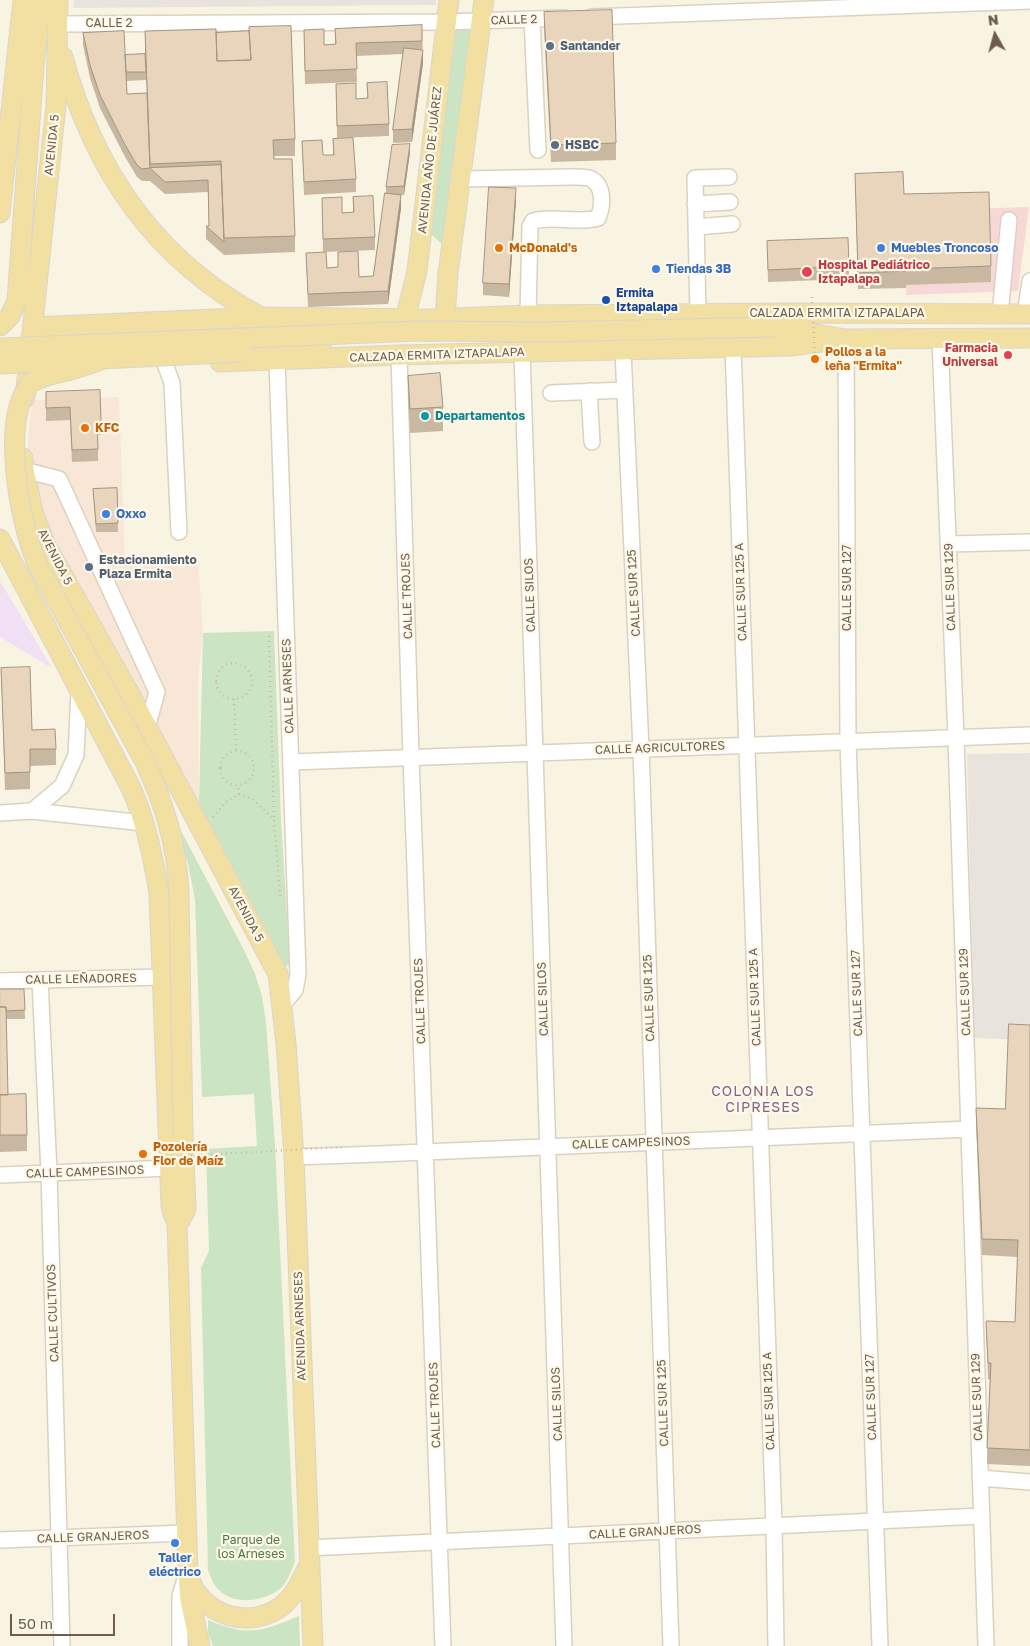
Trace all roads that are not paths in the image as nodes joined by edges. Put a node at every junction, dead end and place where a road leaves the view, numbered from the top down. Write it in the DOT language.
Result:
graph roads {
  1 [pos="23,0"];
  2 [pos="41,0"];
  3 [pos="58,0"];
  4 [pos="449,0"];
  5 [pos="484,0"];
  6 [pos="1030,1"];
  7 [pos="741,6"];
  8 [pos="532,19"];
  9 [pos="480,21"];
  10 [pos="445,22"];
  11 [pos="57,26"];
  12 [pos="538,150"];
  13 [pos="729,177"];
  14 [pos="461,179"];
  15 [pos="730,202"];
  16 [pos="696,204"];
  17 [pos="0,213"];
  18 [pos="1009,220"];
  19 [pos="732,224"];
  20 [pos="696,227"];
  21 [pos="417,271"];
  22 [pos="448,274"];
  23 [pos="1030,281"];
  24 [pos="698,314"];
  25 [pos="1000,314"];
  26 [pos="1028,314"];
  27 [pos="528,316"];
  28 [pos="261,317"];
  29 [pos="405,319"];
  30 [pos="445,319"];
  31 [pos="134,323"];
  32 [pos="0,326"];
  33 [pos="33,327"];
  34 [pos="940,338"];
  35 [pos="1030,338"];
  36 [pos="846,339"];
  37 [pos="733,347"];
  38 [pos="0,348"];
  39 [pos="623,351"];
  40 [pos="522,353"];
  41 [pos="399,356"];
  42 [pos="107,358"];
  43 [pos="277,360"];
  44 [pos="0,364"];
  45 [pos="138,364"];
  46 [pos="165,364"];
  47 [pos="29,370"];
  48 [pos="625,390"];
  49 [pos="590,391"];
  50 [pos="551,393"];
  51 [pos="592,442"];
  52 [pos="24,470"];
  53 [pos="179,532"];
  54 [pos="0,539"];
  55 [pos="1030,542"];
  56 [pos="948,544"];
  57 [pos="79,691"];
  58 [pos="147,728"];
  59 [pos="1030,735"];
  60 [pos="956,738"];
  61 [pos="848,742"];
  62 [pos="746,746"];
  63 [pos="641,749"];
  64 [pos="535,753"];
  65 [pos="411,757"];
  66 [pos="290,762"];
  67 [pos="32,811"];
  68 [pos="0,813"];
  69 [pos="144,823"];
  70 [pos="163,978"];
  71 [pos="40,980"];
  72 [pos="0,981"];
  73 [pos="281,1006"];
  74 [pos="969,1129"];
  75 [pos="862,1134"];
  76 [pos="760,1138"];
  77 [pos="654,1143"];
  78 [pos="548,1147"];
  79 [pos="426,1152"];
  80 [pos="294,1156"];
  81 [pos="165,1162"];
  82 [pos="49,1173"];
  83 [pos="0,1175"];
  84 [pos="177,1223"];
  85 [pos="980,1478"];
  86 [pos="1030,1482"];
  87 [pos="981,1516"];
  88 [pos="876,1522"];
  89 [pos="774,1526"];
  90 [pos="667,1531"];
  91 [pos="186,1533"];
  92 [pos="562,1536"];
  93 [pos="60,1538"];
  94 [pos="0,1540"];
  95 [pos="440,1542"];
  96 [pos="308,1557"];
  97 [pos="188,1573"];
  98 [pos="199,1642"];
  99 [pos="62,1646"];
  100 [pos="180,1646"];
  101 [pos="313,1646"];
  102 [pos="443,1646"];
  103 [pos="564,1646"];
  104 [pos="670,1646"];
  105 [pos="776,1646"];
  106 [pos="880,1646"];
  107 [pos="986,1646"];
  1 -- 17 [label="main road"];
  2 -- 32 [label="main road"];
  3 -- 11 [label="main road, AVENIDA 5"];
  4 -- 10 [label="main road, AVENIDA AÑO DE JUÁREZ"];
  5 -- 9 [label="main road"];
  6 -- 7 [label="street, CALLE 2"];
  7 -- 8 [label="street, CALLE 2"];
  8 -- 9 [label="street, CALLE 2"];
  8 -- 12 [label="street"];
  9 -- 10 [label="street, CALLE 2"];
  9 -- 14 [label="main road"];
  10 -- 11 [label="street, CALLE 2"];
  10 -- 21 [label="main road, AVENIDA AÑO DE JUÁREZ"];
  11 -- 28 [label="main road"];
  11 -- 33 [label="main road, AVENIDA 5"];
  13 -- 16 [label="street"];
  14 -- 22 [label="main road"];
  14 -- 27 [label="street"];
  15 -- 16 [label="street"];
  16 -- 20 [label="street"];
  18 -- 25 [label="street"];
  19 -- 20 [label="street"];
  20 -- 24 [label="street"];
  21 -- 22 [label="main road"];
  21 -- 29 [label="main road, AVENIDA AÑO DE JUÁREZ"];
  22 -- 30 [label="main road"];
  23 -- 26 [label="street"];
  24 -- 25 [label="main road, CALZADA ERMITA IZTAPALAPA"];
  24 -- 27 [label="main road, CALZADA ERMITA IZTAPALAPA"];
  25 -- 26 [label="main road, CALZADA ERMITA IZTAPALAPA"];
  27 -- 30 [label="main road, CALZADA ERMITA IZTAPALAPA"];
  28 -- 29 [label="main road, CALZADA ERMITA IZTAPALAPA"];
  28 -- 31 [label="main road, CALZADA ERMITA IZTAPALAPA"];
  29 -- 30 [label="main road, CALZADA ERMITA IZTAPALAPA"];
  29 -- 42 [label="main road, CALZADA ERMITA IZTAPALAPA, bridge"];
  31 -- 33 [label="main road, CALZADA ERMITA IZTAPALAPA"];
  31 -- 45 [label="main road"];
  33 -- 47 [label="main road, AVENIDA 5"];
  34 -- 35 [label="main road, CALZADA ERMITA IZTAPALAPA"];
  34 -- 36 [label="main road, CALZADA ERMITA IZTAPALAPA"];
  34 -- 56 [label="street, CALLE SUR 129"];
  36 -- 37 [label="main road, CALZADA ERMITA IZTAPALAPA"];
  36 -- 38 [label="main road, CALZADA ERMITA IZTAPALAPA, bridge"];
  36 -- 61 [label="street, CALLE SUR 127"];
  37 -- 39 [label="main road, CALZADA ERMITA IZTAPALAPA"];
  37 -- 62 [label="street, CALLE SUR 125 A"];
  39 -- 40 [label="main road, CALZADA ERMITA IZTAPALAPA"];
  39 -- 48 [label="street, CALLE SUR 125"];
  40 -- 41 [label="main road, CALZADA ERMITA IZTAPALAPA"];
  40 -- 64 [label="street, CALLE SILOS"];
  41 -- 43 [label="main road, CALZADA ERMITA IZTAPALAPA"];
  41 -- 65 [label="street, CALLE TROJES"];
  42 -- 44 [label="main road, CALZADA ERMITA IZTAPALAPA, bridge"];
  42 -- 84 [label="main road, bridge"];
  43 -- 46 [label="main road, CALZADA ERMITA IZTAPALAPA"];
  43 -- 66 [label="street, CALLE ARNESES"];
  45 -- 46 [label="main road, CALZADA ERMITA IZTAPALAPA"];
  45 -- 47 [label="main road, CALZADA ERMITA IZTAPALAPA"];
  46 -- 53 [label="street"];
  47 -- 52 [label="main road, AVENIDA 5"];
  48 -- 49 [label="street"];
  48 -- 63 [label="street, CALLE SUR 125"];
  49 -- 50 [label="street"];
  49 -- 51 [label="street"];
  52 -- 58 [label="main road, AVENIDA 5"];
  52 -- 58 [label="street"];
  54 -- 57 [label="main road"];
  55 -- 56 [label="street"];
  56 -- 60 [label="street, CALLE SUR 129"];
  57 -- 67 [label="street"];
  57 -- 69 [label="main road"];
  58 -- 73 [label="main road, AVENIDA 5"];
  59 -- 60 [label="street, CALLE AGRICULTORES"];
  60 -- 61 [label="street, CALLE AGRICULTORES"];
  60 -- 74 [label="street, CALLE SUR 129"];
  61 -- 62 [label="street, CALLE AGRICULTORES"];
  61 -- 75 [label="street, CALLE SUR 127"];
  62 -- 63 [label="street, CALLE AGRICULTORES"];
  62 -- 76 [label="street, CALLE SUR 125 A"];
  63 -- 64 [label="street, CALLE AGRICULTORES"];
  63 -- 77 [label="street, CALLE SUR 125"];
  64 -- 65 [label="street, CALLE AGRICULTORES"];
  64 -- 78 [label="street, CALLE SILOS"];
  65 -- 66 [label="street, CALLE AGRICULTORES"];
  65 -- 79 [label="street, CALLE TROJES"];
  66 -- 73 [label="street, CALLE ARNESES"];
  67 -- 68 [label="street"];
  67 -- 69 [label="street"];
  69 -- 70 [label="main road"];
  70 -- 71 [label="street, CALLE LEÑADORES"];
  70 -- 81 [label="main road"];
  71 -- 72 [label="street, CALLE LEÑADORES"];
  71 -- 82 [label="street, CALLE CULTIVOS"];
  73 -- 80 [label="main road, AVENIDA ARNESES"];
  74 -- 75 [label="street, CALLE CAMPESINOS"];
  74 -- 85 [label="street, CALLE SUR 129"];
  75 -- 76 [label="street, CALLE CAMPESINOS"];
  75 -- 88 [label="street, CALLE SUR 127"];
  76 -- 77 [label="street, CALLE CAMPESINOS"];
  76 -- 89 [label="street, CALLE SUR 125 A"];
  77 -- 78 [label="street, CALLE CAMPESINOS"];
  77 -- 90 [label="street, CALLE SUR 125"];
  78 -- 79 [label="street, CALLE CAMPESINOS"];
  78 -- 92 [label="street, CALLE SILOS"];
  79 -- 80 [label="street, CALLE CAMPESINOS"];
  79 -- 95 [label="street, CALLE TROJES"];
  80 -- 96 [label="main road, AVENIDA ARNESES"];
  81 -- 82 [label="street, CALLE CAMPESINOS"];
  81 -- 84 [label="main road"];
  82 -- 83 [label="street, CALLE CAMPESINOS"];
  82 -- 93 [label="street, CALLE CULTIVOS"];
  84 -- 91 [label="main road"];
  85 -- 86 [label="street"];
  85 -- 87 [label="street, CALLE SUR 129"];
  87 -- 88 [label="street, CALLE GRANJEROS"];
  87 -- 107 [label="street, CALLE SUR 129"];
  88 -- 89 [label="street, CALLE GRANJEROS"];
  88 -- 106 [label="street, CALLE SUR 127"];
  89 -- 90 [label="street, CALLE GRANJEROS"];
  89 -- 105 [label="street, CALLE SUR 125 A"];
  90 -- 92 [label="street, CALLE GRANJEROS"];
  90 -- 104 [label="street, CALLE SUR 125"];
  91 -- 93 [label="street, CALLE GRANJEROS"];
  91 -- 97 [label="main road"];
  92 -- 95 [label="street, CALLE GRANJEROS"];
  92 -- 103 [label="street, CALLE SILOS"];
  93 -- 94 [label="street, CALLE GRANJEROS"];
  93 -- 99 [label="street, CALLE CULTIVOS"];
  95 -- 96 [label="street, CALLE GRANJEROS"];
  95 -- 102 [label="street, CALLE TROJES"];
  96 -- 97 [label="main road"];
  96 -- 101 [label="main road, AVENIDA ARNESES"];
  97 -- 98 [label="main road"];
  97 -- 100 [label="street"];
}
